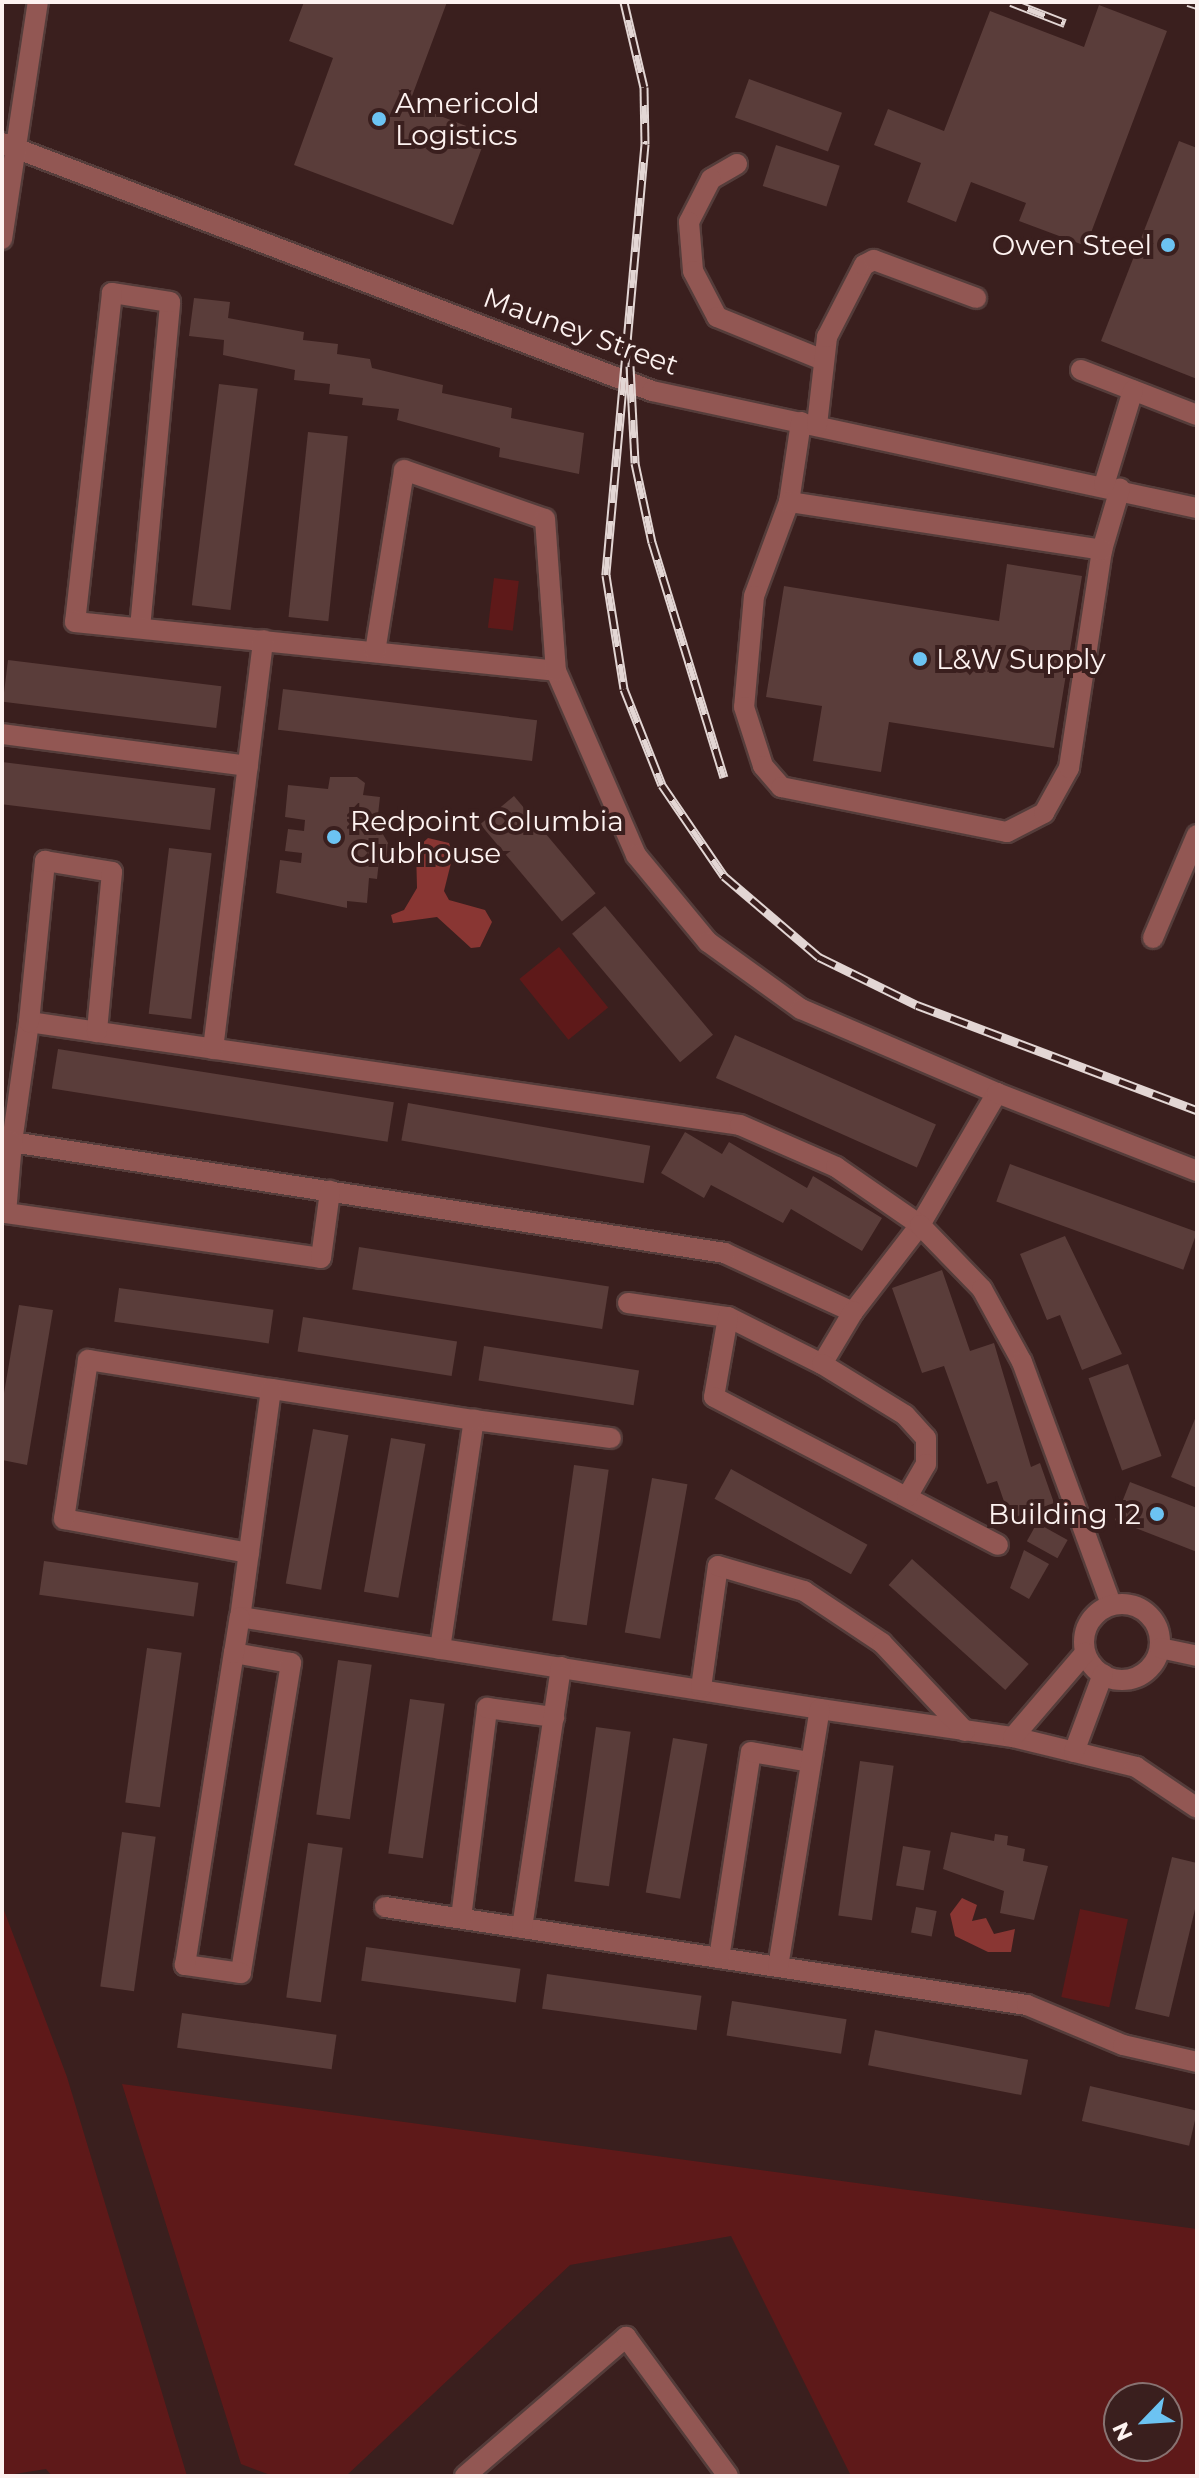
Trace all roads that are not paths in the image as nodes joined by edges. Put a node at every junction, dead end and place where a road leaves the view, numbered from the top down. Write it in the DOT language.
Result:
graph roads {
  1 [pos="38,2"];
  2 [pos="8,144"];
  3 [pos="737,164"];
  4 [pos="2,239"];
  5 [pos="976,298"];
  6 [pos="823,360"];
  7 [pos="1081,370"];
  8 [pos="1133,390"];
  9 [pos="1197,415"];
  10 [pos="809,423"];
  11 [pos="1112,487"];
  12 [pos="789,502"];
  13 [pos="1197,508"];
  14 [pos="1102,550"];
  15 [pos="140,628"];
  16 [pos="263,640"];
  17 [pos="375,652"];
  18 [pos="556,671"];
  19 [pos="2,734"];
  20 [pos="248,766"];
  21 [pos="1197,835"];
  22 [pos="1153,938"];
  23 [pos="29,1022"];
  24 [pos="97,1032"];
  25 [pos="213,1049"];
  26 [pos="997,1093"];
  27 [pos="12,1142"];
  28 [pos="1197,1171"];
  29 [pos="330,1191"];
  30 [pos="920,1225"];
  31 [pos="628,1303"];
  32 [pos="853,1312"];
  33 [pos="728,1317"];
  34 [pos="822,1364"];
  35 [pos="271,1389"];
  36 [pos="474,1420"];
  37 [pos="611,1438"];
  38 [pos="907,1497"];
  39 [pos="998,1545"];
  40 [pos="249,1553"];
  41 [pos="1111,1604"];
  42 [pos="240,1617"];
  43 [pos="1160,1648"];
  44 [pos="440,1649"];
  45 [pos="234,1653"];
  46 [pos="1085,1653"];
  47 [pos="1197,1656"];
  48 [pos="561,1667"];
  49 [pos="1103,1674"];
  50 [pos="701,1688"];
  51 [pos="820,1709"];
  52 [pos="554,1717"];
  53 [pos="965,1731"];
  54 [pos="1013,1737"];
  55 [pos="1074,1752"];
  56 [pos="810,1762"];
  57 [pos="1197,1808"];
  58 [pos="385,1907"];
  59 [pos="461,1918"];
  60 [pos="522,1928"];
  61 [pos="719,1958"];
  62 [pos="778,1967"];
  63 [pos="1197,2062"];
  64 [pos="465,2476"];
  65 [pos="728,2476"];
  1 -- 2 [label="street"];
  2 -- 4 [label="street"];
  2 -- 10 [label="street, Mauney Street"];
  3 -- 6 [label="street"];
  5 -- 6 [label="street"];
  6 -- 10 [label="street"];
  7 -- 8 [label="street"];
  8 -- 9 [label="street"];
  8 -- 11 [label="street"];
  10 -- 11 [label="street, Mauney Street"];
  10 -- 12 [label="street"];
  11 -- 13 [label="street, Mauney Street"];
  11 -- 14 [label="street"];
  12 -- 14 [label="street"];
  12 -- 14 [label="street"];
  15 -- 15 [label="street"];
  15 -- 16 [label="street"];
  16 -- 17 [label="street"];
  16 -- 20 [label="street"];
  17 -- 18 [label="street"];
  17 -- 18 [label="street"];
  18 -- 26 [label="street"];
  19 -- 20 [label="street"];
  20 -- 25 [label="street"];
  21 -- 22 [label="street"];
  23 -- 24 [label="street"];
  23 -- 24 [label="street"];
  23 -- 27 [label="street"];
  24 -- 25 [label="street"];
  25 -- 30 [label="street"];
  26 -- 28 [label="street"];
  26 -- 30 [label="street"];
  27 -- 29 [label="street"];
  27 -- 29 [label="street"];
  29 -- 32 [label="street"];
  30 -- 32 [label="street"];
  30 -- 41 [label="street"];
  31 -- 33 [label="street"];
  32 -- 34 [label="street"];
  33 -- 34 [label="street"];
  33 -- 38 [label="street"];
  34 -- 38 [label="street"];
  35 -- 36 [label="street"];
  35 -- 40 [label="street"];
  35 -- 40 [label="street"];
  36 -- 37 [label="street"];
  36 -- 44 [label="street"];
  38 -- 39 [label="street"];
  40 -- 42 [label="street"];
  41 -- 43 [label="street"];
  41 -- 46 [label="street"];
  42 -- 44 [label="street"];
  42 -- 45 [label="street"];
  43 -- 47 [label="street"];
  43 -- 49 [label="street"];
  44 -- 48 [label="street"];
  45 -- 45 [label="street"];
  46 -- 49 [label="street"];
  46 -- 54 [label="street"];
  48 -- 50 [label="street"];
  48 -- 52 [label="street"];
  49 -- 55 [label="street"];
  50 -- 51 [label="street"];
  50 -- 53 [label="street"];
  51 -- 53 [label="street"];
  51 -- 56 [label="street"];
  52 -- 59 [label="street"];
  52 -- 60 [label="street"];
  53 -- 54 [label="street"];
  54 -- 55 [label="street"];
  55 -- 57 [label="street"];
  56 -- 61 [label="street"];
  56 -- 62 [label="street"];
  58 -- 59 [label="street"];
  59 -- 60 [label="street"];
  60 -- 61 [label="street"];
  61 -- 62 [label="street"];
  62 -- 63 [label="street"];
  64 -- 65 [label="street"];
}
